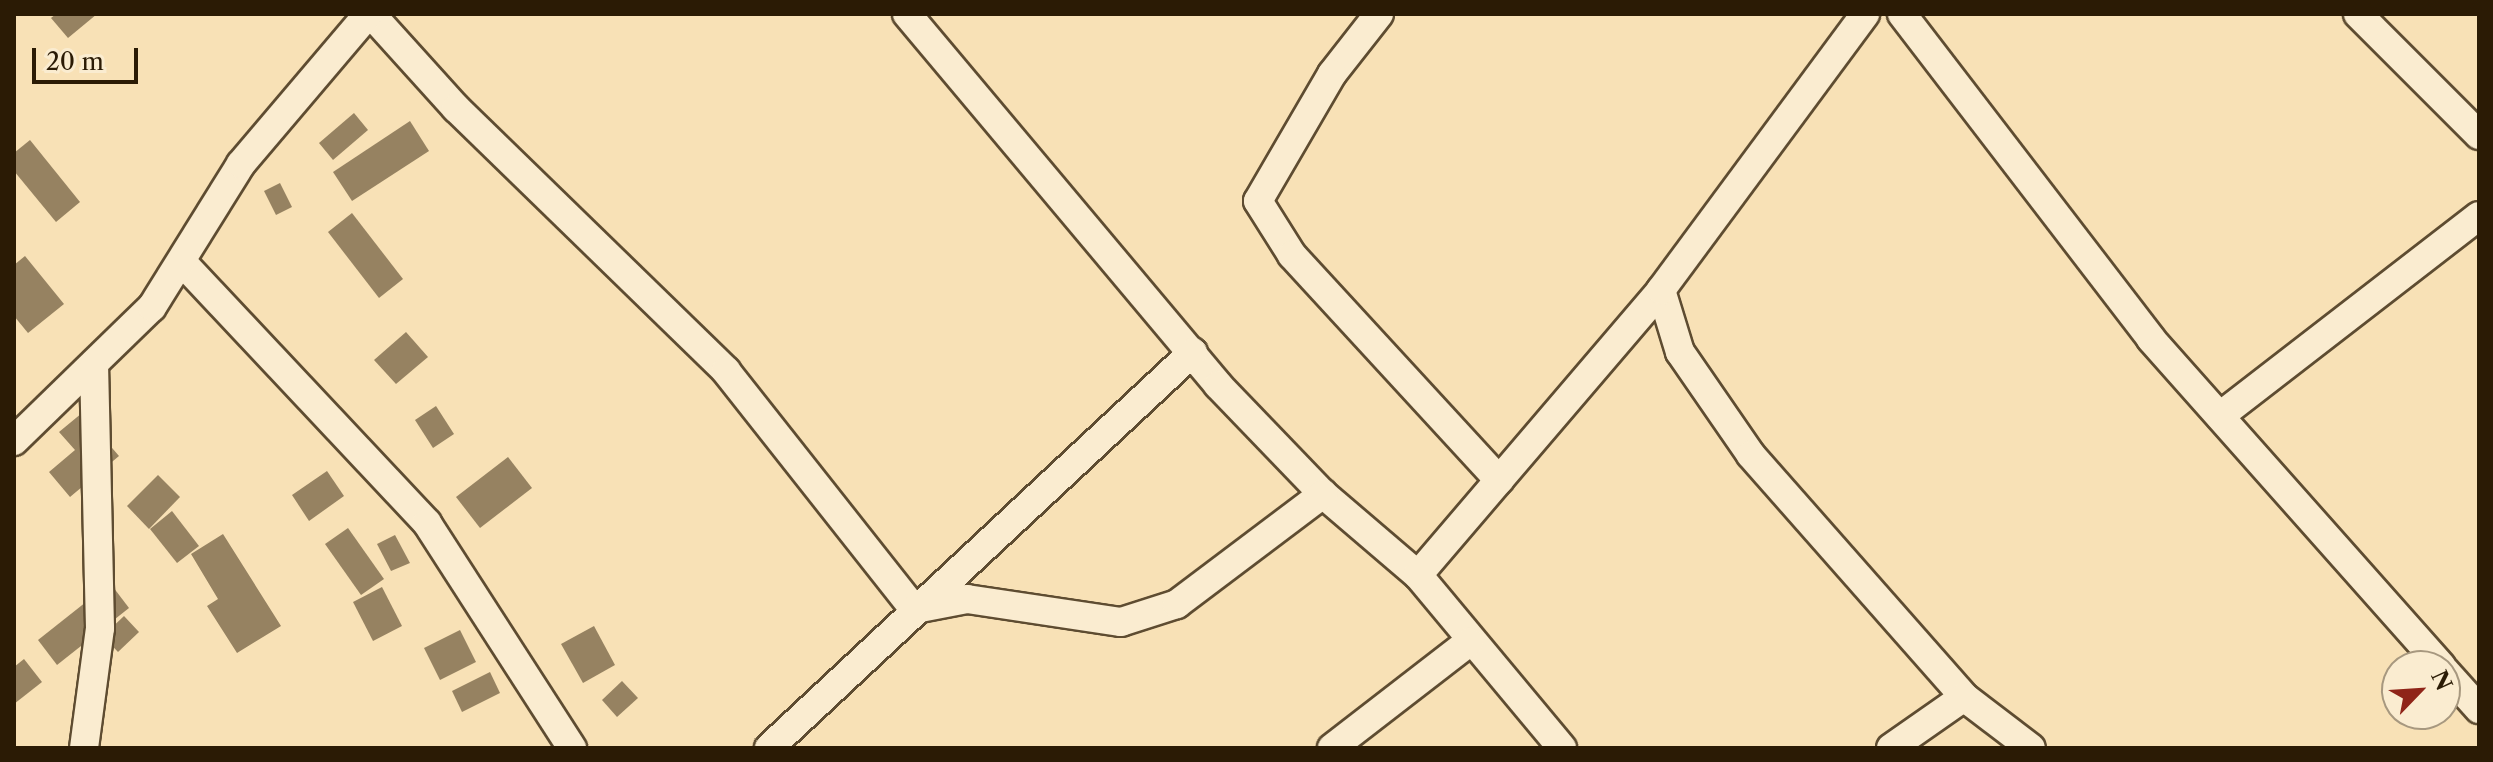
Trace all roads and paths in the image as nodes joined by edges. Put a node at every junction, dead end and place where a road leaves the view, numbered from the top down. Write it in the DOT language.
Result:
graph roads {
  1 [pos="370,14"];
  2 [pos="907,14"];
  3 [pos="1379,14"];
  4 [pos="1865,14"];
  5 [pos="1902,14"];
  6 [pos="2358,14"];
  7 [pos="2479,135"];
  8 [pos="2479,216"];
  9 [pos="182,262"];
  10 [pos="1661,290"];
  11 [pos="1193,352"];
  12 [pos="102,356"];
  13 [pos="2220,416"];
  14 [pos="14,441"];
  15 [pos="1499,480"];
  16 [pos="1323,494"];
  17 [pos="1418,575"];
  18 [pos="914,609"];
  19 [pos="1469,642"];
  20 [pos="2427,650"];
  21 [pos="2461,689"];
  22 [pos="1964,697"];
  23 [pos="2479,709"];
  24 [pos="1561,747"];
  25 [pos="84,748"];
  26 [pos="572,748"];
  27 [pos="769,748"];
  28 [pos="1332,748"];
  29 [pos="1891,748"];
  30 [pos="2031,748"];
  1 -- 9 [label="street"];
  1 -- 18 [label="street"];
  2 -- 11 [label="street"];
  3 -- 15 [label="street"];
  4 -- 10 [label="street"];
  5 -- 13 [label="street"];
  6 -- 7 [label="street"];
  8 -- 13 [label="street"];
  9 -- 12 [label="street"];
  9 -- 26 [label="street"];
  10 -- 15 [label="street"];
  10 -- 22 [label="street"];
  11 -- 16 [label="street"];
  11 -- 18 [label="street"];
  12 -- 14 [label="street"];
  12 -- 25 [label="street"];
  13 -- 20 [label="street"];
  15 -- 17 [label="street"];
  16 -- 17 [label="street"];
  16 -- 18 [label="street"];
  17 -- 19 [label="street"];
  18 -- 27 [label="street"];
  19 -- 24 [label="street"];
  19 -- 28 [label="street"];
  21 -- 23 [label="street"];
  22 -- 29 [label="street"];
  22 -- 30 [label="street"];
}
